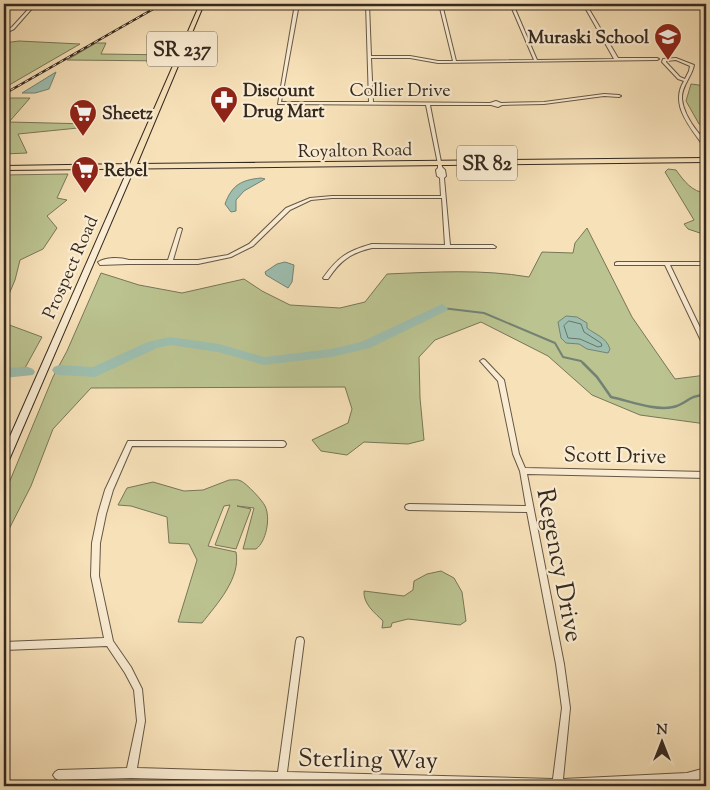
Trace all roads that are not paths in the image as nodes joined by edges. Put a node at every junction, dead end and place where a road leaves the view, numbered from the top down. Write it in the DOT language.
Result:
graph roads {
  1 [pos="34,4"];
  2 [pos="202,4"];
  3 [pos="296,4"];
  4 [pos="368,4"];
  5 [pos="442,4"];
  6 [pos="512,4"];
  7 [pos="584,4"];
  8 [pos="4,33"];
  9 [pos="369,56"];
  10 [pos="657,59"];
  11 [pos="617,60"];
  12 [pos="536,61"];
  13 [pos="455,62"];
  14 [pos="676,74"];
  15 [pos="689,75"];
  16 [pos="686,80"];
  17 [pos="618,96"];
  18 [pos="371,104"];
  19 [pos="428,104"];
  20 [pos="706,147"];
  21 [pos="706,160"];
  22 [pos="440,166"];
  23 [pos="132,167"];
  24 [pos="4,168"];
  25 [pos="442,197"];
  26 [pos="180,229"];
  27 [pos="448,246"];
  28 [pos="493,246"];
  29 [pos="90,262"];
  30 [pos="170,262"];
  31 [pos="706,263"];
  32 [pos="617,264"];
  33 [pos="667,264"];
  34 [pos="326,278"];
  35 [pos="706,345"];
  36 [pos="483,361"];
  37 [pos="284,444"];
  38 [pos="4,460"];
  39 [pos="523,471"];
  40 [pos="706,475"];
  41 [pos="409,507"];
  42 [pos="530,509"];
  43 [pos="300,641"];
  44 [pos="109,642"];
  45 [pos="4,646"];
  46 [pos="131,773"];
  47 [pos="706,773"];
  48 [pos="58,775"];
  49 [pos="282,777"];
  50 [pos="557,785"];
  1 -- 8 [label="street"];
  2 -- 23 [label="main road, Prospect Road / SR 237"];
  3 -- 18 [label="street, Collier Drive"];
  4 -- 9 [label="street"];
  5 -- 13 [label="street"];
  6 -- 12 [label="street"];
  7 -- 11 [label="street"];
  9 -- 13 [label="street"];
  9 -- 18 [label="street"];
  10 -- 11 [label="street"];
  11 -- 12 [label="street"];
  12 -- 13 [label="street"];
  14 -- 15 [label="street"];
  14 -- 15 [label="street"];
  14 -- 16 [label="street"];
  15 -- 16 [label="street"];
  16 -- 20 [label="street"];
  17 -- 19 [label="street, Collier Drive"];
  18 -- 19 [label="street, Collier Drive"];
  19 -- 22 [label="street"];
  21 -- 22 [label="main road, Royalton Road / SR 82"];
  22 -- 23 [label="main road, Royalton Road / SR 82"];
  22 -- 25 [label="street"];
  23 -- 24 [label="main road, Royalton Road / SR 82"];
  23 -- 29 [label="street, Prospect Road"];
  25 -- 27 [label="street"];
  25 -- 30 [label="street"];
  26 -- 30 [label="street"];
  27 -- 28 [label="street"];
  27 -- 34 [label="street"];
  29 -- 30 [label="street"];
  29 -- 38 [label="street, Prospect Road"];
  31 -- 33 [label="street"];
  32 -- 33 [label="street"];
  33 -- 35 [label="street"];
  36 -- 39 [label="street, Regency Drive"];
  37 -- 44 [label="street"];
  39 -- 40 [label="street, Scott Drive"];
  39 -- 42 [label="street, Regency Drive"];
  41 -- 42 [label="street"];
  42 -- 50 [label="street, Regency Drive"];
  43 -- 49 [label="street"];
  44 -- 45 [label="street"];
  44 -- 46 [label="street"];
  46 -- 48 [label="street, Sterling Way"];
  46 -- 49 [label="street, Sterling Way"];
  47 -- 50 [label="street, Sterling Way"];
  49 -- 50 [label="street, Sterling Way"];
}
